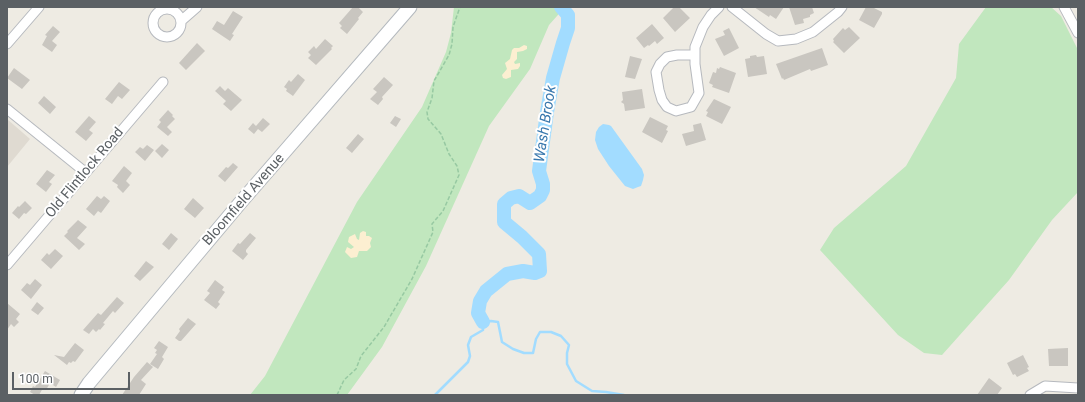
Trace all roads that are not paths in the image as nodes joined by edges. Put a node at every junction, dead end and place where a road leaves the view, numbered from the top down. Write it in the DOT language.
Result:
graph roads {
  1 [pos="39,7"];
  2 [pos="197,7"];
  3 [pos="410,7"];
  4 [pos="719,7"];
  5 [pos="732,7"];
  6 [pos="842,7"];
  7 [pos="1064,7"];
  8 [pos="181,21"];
  9 [pos="1078,33"];
  10 [pos="7,44"];
  11 [pos="695,54"];
  12 [pos="163,82"];
  13 [pos="7,109"];
  14 [pos="85,172"];
  15 [pos="7,265"];
  16 [pos="1078,388"];
  17 [pos="81,395"];
  18 [pos="1030,395"];
  1 -- 10 [label="street"];
  2 -- 8 [label="street"];
  3 -- 17 [label="main road, Bloomfield Avenue"];
  4 -- 11 [label="street"];
  5 -- 6 [label="street"];
  7 -- 9 [label="street"];
  11 -- 11 [label="street"];
  12 -- 14 [label="street, Old Flintlock Road"];
  13 -- 14 [label="street"];
  14 -- 15 [label="street, Old Flintlock Road"];
  16 -- 18 [label="street"];
}
